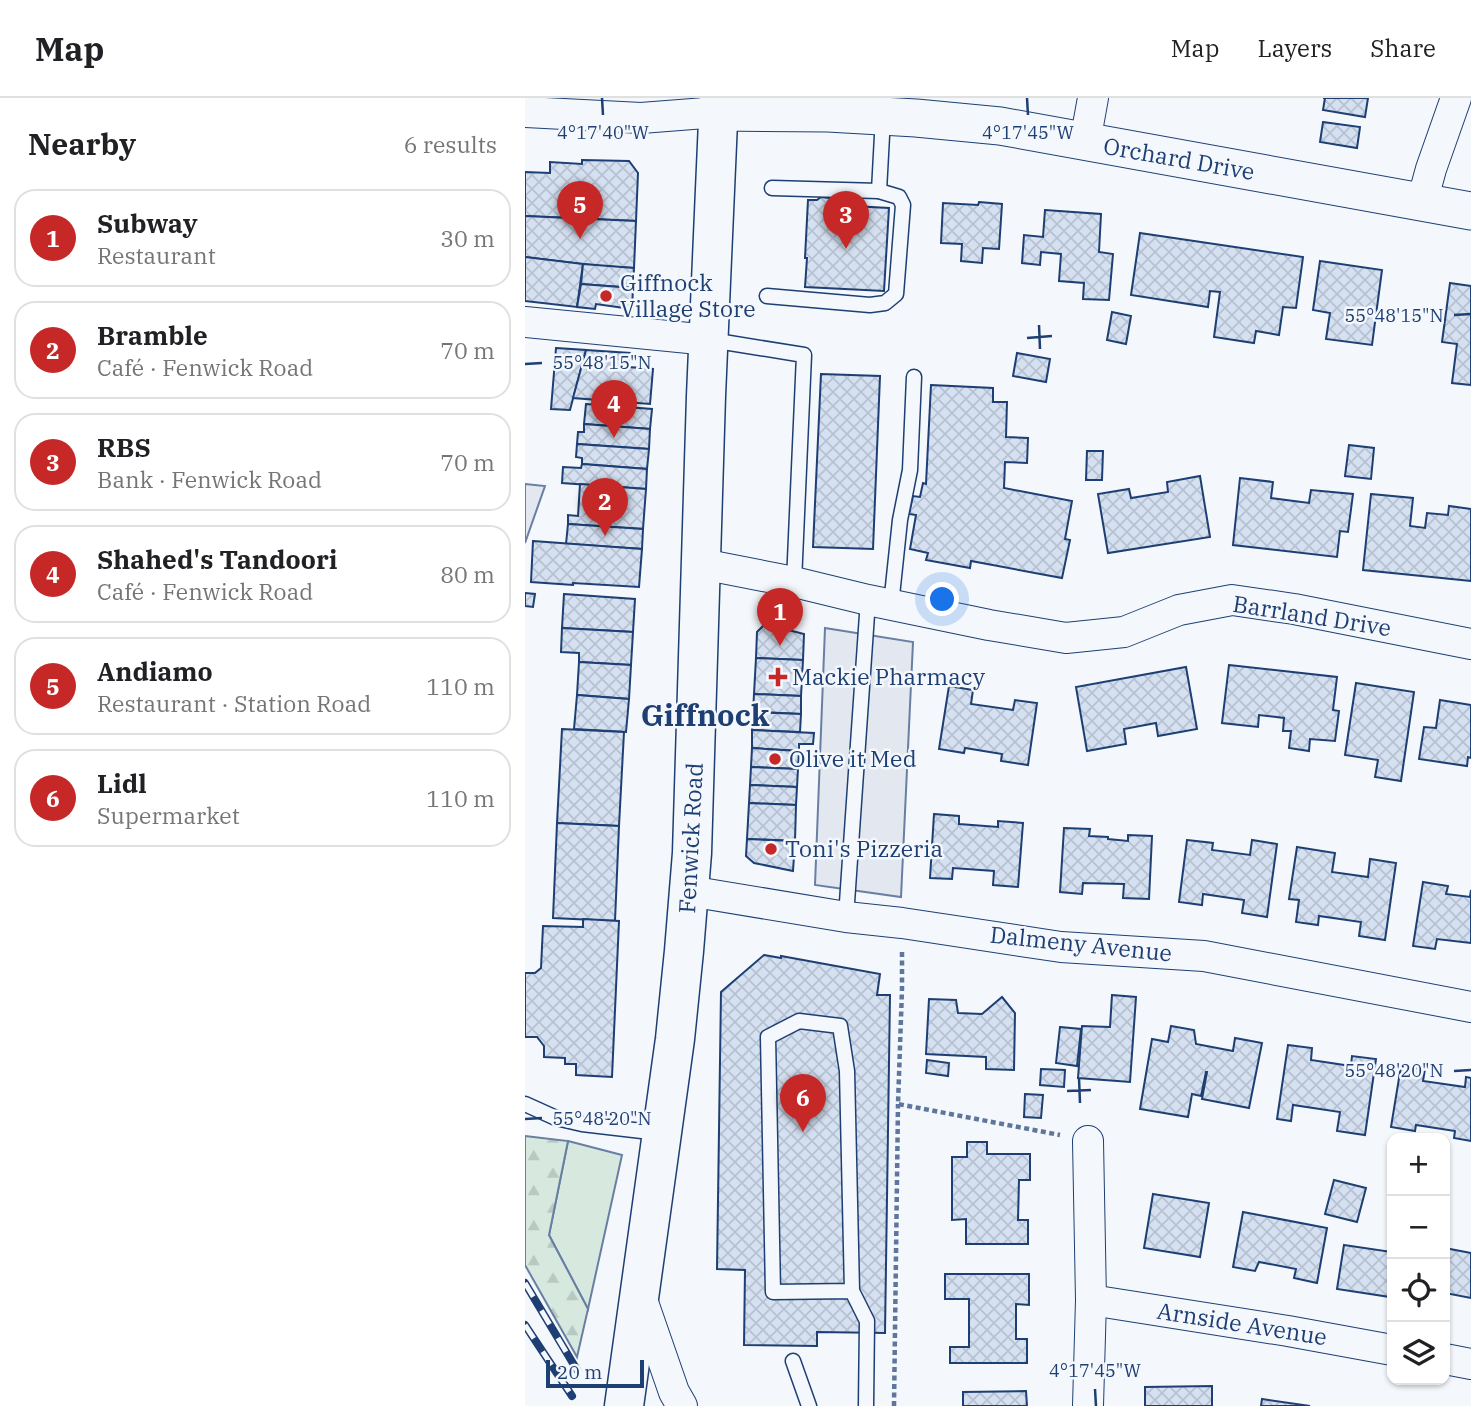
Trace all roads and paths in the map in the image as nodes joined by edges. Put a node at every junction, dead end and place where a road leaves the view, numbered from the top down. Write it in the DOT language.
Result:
graph roads {
  1 [pos="1093,98"];
  2 [pos="1456,98"];
  3 [pos="718,105"];
  4 [pos="525,112"];
  5 [pos="883,116"];
  6 [pos="1085,142"];
  7 [pos="772,188"];
  8 [pos="879,191"];
  9 [pos="1422,202"];
  10 [pos="1471,211"];
  11 [pos="767,296"];
  12 [pos="525,322"];
  13 [pos="709,340"];
  14 [pos="914,376"];
  15 [pos="702,564"];
  16 [pos="794,582"];
  17 [pos="880,603"];
  18 [pos="1471,644"];
  19 [pos="689,891"];
  20 [pos="846,917"];
  21 [pos="902,923"];
  22 [pos="1471,1007"];
  23 [pos="525,1104"];
  24 [pos="898,1104"];
  25 [pos="662,1133"];
  26 [pos="1088,1141"];
  27 [pos="852,1291"];
  28 [pos="640,1294"];
  29 [pos="1091,1300"];
  30 [pos="1387,1349"];
  31 [pos="1450,1360"];
  32 [pos="793,1361"];
  33 [pos="1471,1364"];
  34 [pos="626,1393"];
  35 [pos="682,1406"];
  36 [pos="809,1406"];
  37 [pos="866,1406"];
  38 [pos="894,1406"];
  39 [pos="1088,1406"];
  1 -- 6 [label="street"];
  2 -- 9 [label="street"];
  3 -- 4 [label="street"];
  3 -- 5 [label="street, Orchard Drive"];
  3 -- 13 [label="main road, Fenwick Road"];
  5 -- 6 [label="street, Orchard Drive"];
  5 -- 8 [label="lane"];
  6 -- 9 [label="street, Orchard Drive"];
  7 -- 8 [label="lane"];
  8 -- 11 [label="lane"];
  9 -- 10 [label="street, Orchard Drive"];
  12 -- 13 [label="street"];
  13 -- 15 [label="main road, Fenwick Road"];
  13 -- 16 [label="lane"];
  14 -- 17 [label="lane"];
  15 -- 16 [label="street, Barrland Drive"];
  15 -- 19 [label="main road, Fenwick Road"];
  16 -- 17 [label="street, Barrland Drive"];
  17 -- 18 [label="street, Barrland Drive"];
  17 -- 20 [label="lane"];
  19 -- 20 [label="street, Dalmeny Avenue"];
  19 -- 25 [label="main road, Fenwick Road"];
  20 -- 21 [label="street, Dalmeny Avenue"];
  21 -- 22 [label="street, Dalmeny Avenue"];
  21 -- 24 [label="path"];
  23 -- 25 [label="lane"];
  24 -- 26 [label="path"];
  24 -- 38 [label="path"];
  25 -- 28 [label="main road, Fenwick Road"];
  26 -- 29 [label="street"];
  27 -- 27 [label="lane"];
  27 -- 37 [label="lane"];
  28 -- 34 [label="main road, Fenwick Road"];
  28 -- 35 [label="street"];
  29 -- 30 [label="street, Arnside Avenue"];
  29 -- 39 [label="street"];
  31 -- 33 [label="street"];
  32 -- 36 [label="lane"];
}
